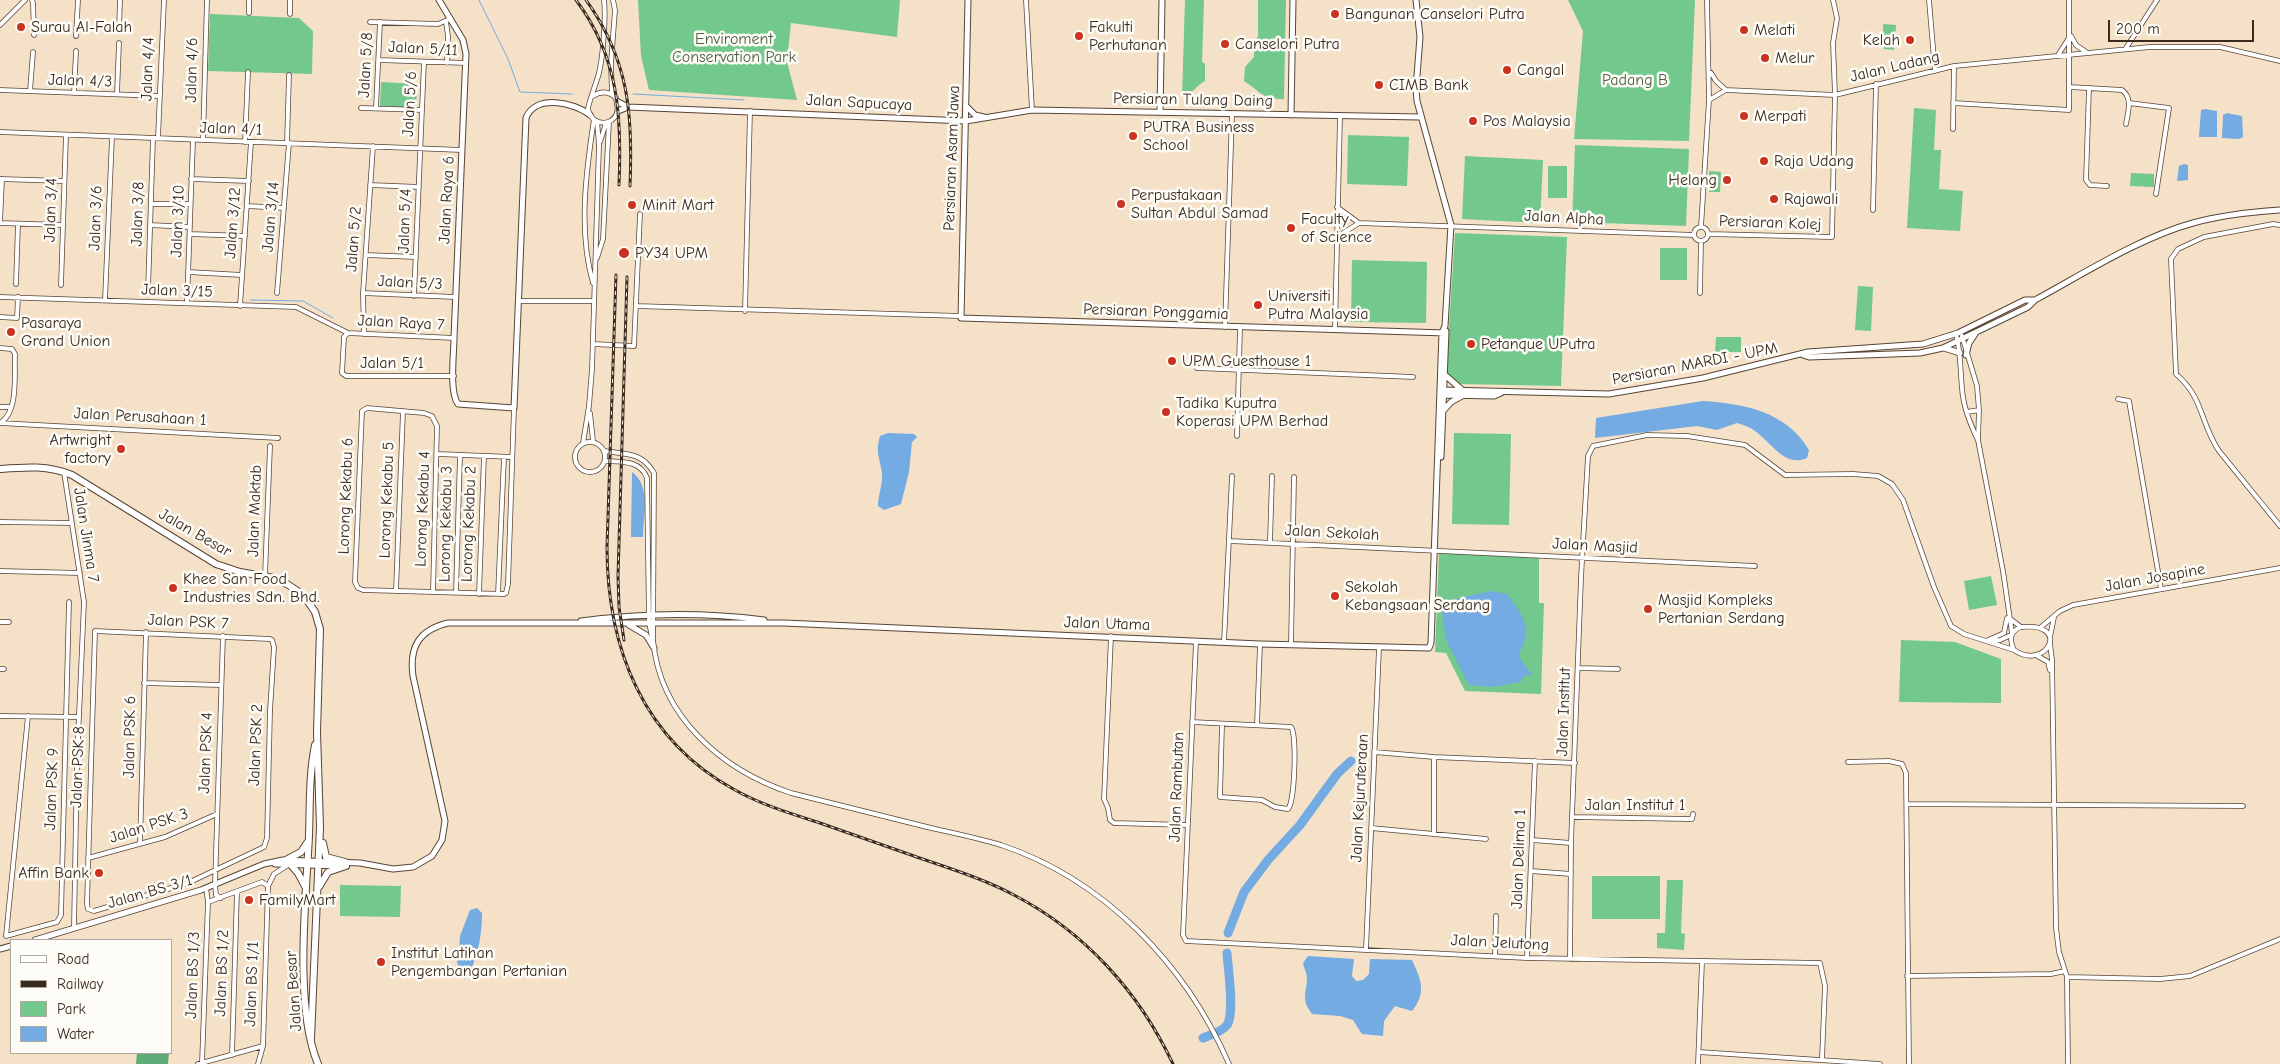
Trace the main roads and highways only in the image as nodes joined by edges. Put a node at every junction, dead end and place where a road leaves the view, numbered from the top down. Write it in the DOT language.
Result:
graph roads {
  1 [pos="0,469"];
  2 [pos="317,732"];
  3 [pos="320,827"];
  4 [pos="309,836"];
  5 [pos="306,889"];
  6 [pos="317,893"];
  7 [pos="311,1038"];
  8 [pos="318,1064"];
  1 -- 2 [label="main road, Jalan Besar"];
  2 -- 3 [label="main road, Jalan Besar"];
  2 -- 4 [label="main road, Jalan Besar"];
  3 -- 6 [label="main road, Jalan Besar"];
  3 -- 6 [label="main road"];
  4 -- 5 [label="main road, Jalan Besar"];
  4 -- 5 [label="main road"];
  5 -- 7 [label="main road, Jalan Besar"];
  6 -- 7 [label="main road, Jalan Besar"];
  7 -- 8 [label="main road"];
}
